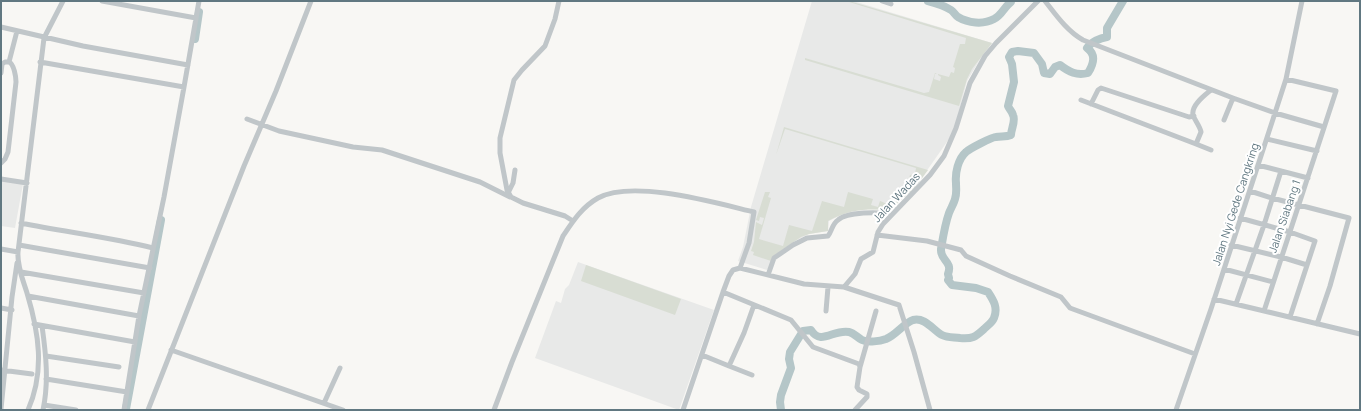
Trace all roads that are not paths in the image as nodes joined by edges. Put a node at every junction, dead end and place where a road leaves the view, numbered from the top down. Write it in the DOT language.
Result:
graph roads {
  1 [pos="62,1"];
  2 [pos="102,1"];
  3 [pos="199,1"];
  4 [pos="311,1"];
  5 [pos="559,1"];
  6 [pos="882,1"];
  7 [pos="1038,1"];
  8 [pos="1045,1"];
  9 [pos="1302,1"];
  10 [pos="891,4"];
  11 [pos="196,18"];
  12 [pos="1,27"];
  13 [pos="17,31"];
  14 [pos="44,38"];
  15 [pos="9,62"];
  16 [pos="40,62"];
  17 [pos="188,65"];
  18 [pos="1,73"];
  19 [pos="1286,78"];
  20 [pos="184,87"];
  21 [pos="1214,90"];
  22 [pos="1233,98"];
  23 [pos="1081,100"];
  24 [pos="1091,104"];
  25 [pos="1275,113"];
  26 [pos="1194,116"];
  27 [pos="247,119"];
  28 [pos="1224,120"];
  29 [pos="262,124"];
  30 [pos="1324,127"];
  31 [pos="1267,139"];
  32 [pos="1196,144"];
  33 [pos="1211,150"];
  34 [pos="1316,151"];
  35 [pos="1,163"];
  36 [pos="1258,165"];
  37 [pos="515,170"];
  38 [pos="1281,171"];
  39 [pos="1308,178"];
  40 [pos="1,179"];
  41 [pos="27,183"];
  42 [pos="1250,191"];
  43 [pos="510,195"];
  44 [pos="1272,198"];
  45 [pos="1299,205"];
  46 [pos="891,215"];
  47 [pos="1240,218"];
  48 [pos="573,220"];
  49 [pos="21,223"];
  50 [pos="1264,225"];
  51 [pos="1290,232"];
  52 [pos="877,235"];
  53 [pos="19,245"];
  54 [pos="1231,245"];
  55 [pos="153,248"];
  56 [pos="1,249"];
  57 [pos="1255,250"];
  58 [pos="18,252"];
  59 [pos="1281,257"];
  60 [pos="18,262"];
  61 [pos="1307,265"];
  62 [pos="150,268"];
  63 [pos="740,268"];
  64 [pos="1224,269"];
  65 [pos="21,272"];
  66 [pos="768,275"];
  67 [pos="1245,276"];
  68 [pos="1273,282"];
  69 [pos="828,287"];
  70 [pos="844,287"];
  71 [pos="723,292"];
  72 [pos="144,293"];
  73 [pos="28,296"];
  74 [pos="1214,299"];
  75 [pos="1236,304"];
  76 [pos="754,305"];
  77 [pos="1,308"];
  78 [pos="12,310"];
  79 [pos="826,311"];
  80 [pos="876,311"];
  81 [pos="1264,311"];
  82 [pos="139,316"];
  83 [pos="1290,317"];
  84 [pos="34,324"];
  85 [pos="1317,324"];
  86 [pos="42,326"];
  87 [pos="1360,334"];
  88 [pos="135,342"];
  89 [pos="171,350"];
  90 [pos="1195,354"];
  91 [pos="702,355"];
  92 [pos="46,356"];
  93 [pos="729,366"];
  94 [pos="119,367"];
  95 [pos="860,367"];
  96 [pos="340,368"];
  97 [pos="3,370"];
  98 [pos="32,374"];
  99 [pos="752,375"];
  100 [pos="46,379"];
  101 [pos="127,392"];
  102 [pos="2,399"];
  103 [pos="324,403"];
  104 [pos="43,407"];
  105 [pos="1,409"];
  106 [pos="28,410"];
  107 [pos="76,410"];
  108 [pos="124,410"];
  109 [pos="148,410"];
  110 [pos="343,410"];
  111 [pos="494,410"];
  112 [pos="683,410"];
  113 [pos="855,410"];
  114 [pos="930,410"];
  115 [pos="1176,410"];
  1 -- 14 [label="street"];
  2 -- 11 [label="street"];
  3 -- 11 [label="street"];
  4 -- 29 [label="street"];
  5 -- 43 [label="street"];
  6 -- 10 [label="street"];
  7 -- 46 [label="street, Jalan Wadas"];
  8 -- 21 [label="street"];
  9 -- 19 [label="street, Jalan Nyi Gede Cangkring"];
  11 -- 17 [label="street"];
  12 -- 13 [label="street"];
  13 -- 14 [label="street"];
  13 -- 15 [label="street"];
  14 -- 16 [label="street"];
  14 -- 17 [label="street"];
  15 -- 18 [label="street"];
  15 -- 35 [label="street"];
  16 -- 20 [label="street"];
  16 -- 41 [label="street"];
  17 -- 20 [label="street"];
  19 -- 25 [label="street, Jalan Nyi Gede Cangkring"];
  19 -- 30 [label="street, Jalan Siabang 1"];
  20 -- 55 [label="street"];
  21 -- 22 [label="street"];
  21 -- 26 [label="street"];
  22 -- 25 [label="street"];
  22 -- 28 [label="street"];
  23 -- 24 [label="street"];
  24 -- 26 [label="street"];
  24 -- 32 [label="street"];
  25 -- 30 [label="street"];
  25 -- 31 [label="street, Jalan Nyi Gede Cangkring"];
  26 -- 32 [label="street"];
  27 -- 29 [label="street"];
  29 -- 43 [label="street"];
  29 -- 89 [label="street"];
  30 -- 34 [label="street, Jalan Siabang 1"];
  31 -- 34 [label="street"];
  31 -- 36 [label="street, Jalan Nyi Gede Cangkring"];
  32 -- 33 [label="street"];
  34 -- 39 [label="street, Jalan Siabang 1"];
  36 -- 38 [label="street"];
  36 -- 42 [label="street, Jalan Nyi Gede Cangkring"];
  37 -- 43 [label="street"];
  38 -- 39 [label="street"];
  38 -- 44 [label="street"];
  39 -- 45 [label="street, Jalan Siabang 1"];
  40 -- 41 [label="street"];
  41 -- 49 [label="street"];
  42 -- 44 [label="street"];
  42 -- 47 [label="street, Jalan Nyi Gede Cangkring"];
  43 -- 48 [label="street"];
  44 -- 45 [label="street"];
  44 -- 50 [label="street"];
  45 -- 51 [label="street, Jalan Siabang 1"];
  45 -- 85 [label="street"];
  46 -- 52 [label="street, Jalan Wadas"];
  46 -- 66 [label="street"];
  47 -- 50 [label="street"];
  47 -- 54 [label="street, Jalan Nyi Gede Cangkring"];
  48 -- 63 [label="street"];
  48 -- 111 [label="street"];
  49 -- 53 [label="street"];
  49 -- 55 [label="street"];
  50 -- 51 [label="street"];
  50 -- 57 [label="street"];
  51 -- 59 [label="street, Jalan Siabang 1"];
  51 -- 61 [label="street"];
  52 -- 70 [label="street, Jalan Wadas"];
  52 -- 90 [label="street"];
  53 -- 58 [label="street"];
  53 -- 62 [label="street"];
  54 -- 57 [label="street"];
  54 -- 64 [label="street, Jalan Nyi Gede Cangkring"];
  55 -- 62 [label="street"];
  56 -- 58 [label="street"];
  57 -- 59 [label="street"];
  57 -- 67 [label="street"];
  58 -- 60 [label="street"];
  59 -- 61 [label="street"];
  59 -- 68 [label="street, Jalan Siabang 1"];
  60 -- 65 [label="street"];
  60 -- 78 [label="street"];
  61 -- 83 [label="street"];
  62 -- 72 [label="street"];
  63 -- 66 [label="street"];
  63 -- 71 [label="street"];
  64 -- 67 [label="street"];
  64 -- 74 [label="street, Jalan Nyi Gede Cangkring"];
  65 -- 72 [label="street"];
  65 -- 73 [label="street"];
  66 -- 69 [label="street"];
  67 -- 68 [label="street"];
  67 -- 75 [label="street"];
  68 -- 81 [label="street, Jalan Siabang 1"];
  69 -- 70 [label="street"];
  69 -- 79 [label="street"];
  70 -- 114 [label="street"];
  71 -- 76 [label="street"];
  71 -- 91 [label="street"];
  72 -- 82 [label="street"];
  73 -- 82 [label="street"];
  73 -- 84 [label="street"];
  74 -- 75 [label="street"];
  74 -- 90 [label="street, Jalan Nyi Gede Cangkring"];
  75 -- 81 [label="street"];
  76 -- 93 [label="street"];
  76 -- 95 [label="street"];
  77 -- 78 [label="street"];
  78 -- 97 [label="street"];
  80 -- 95 [label="street"];
  81 -- 83 [label="street"];
  82 -- 88 [label="street"];
  83 -- 85 [label="street"];
  84 -- 86 [label="street"];
  84 -- 106 [label="street"];
  85 -- 87 [label="street"];
  86 -- 88 [label="street"];
  86 -- 92 [label="street"];
  88 -- 101 [label="street"];
  89 -- 103 [label="street"];
  89 -- 109 [label="street"];
  90 -- 115 [label="street, Jalan Nyi Gede Cangkring"];
  91 -- 93 [label="street"];
  91 -- 112 [label="street"];
  92 -- 94 [label="street"];
  92 -- 100 [label="street"];
  93 -- 99 [label="street"];
  95 -- 113 [label="street"];
  96 -- 103 [label="street"];
  97 -- 98 [label="street"];
  97 -- 102 [label="street"];
  100 -- 101 [label="street"];
  100 -- 104 [label="street"];
  101 -- 108 [label="street"];
  102 -- 105 [label="street"];
  103 -- 110 [label="street"];
  104 -- 107 [label="street"];
}
